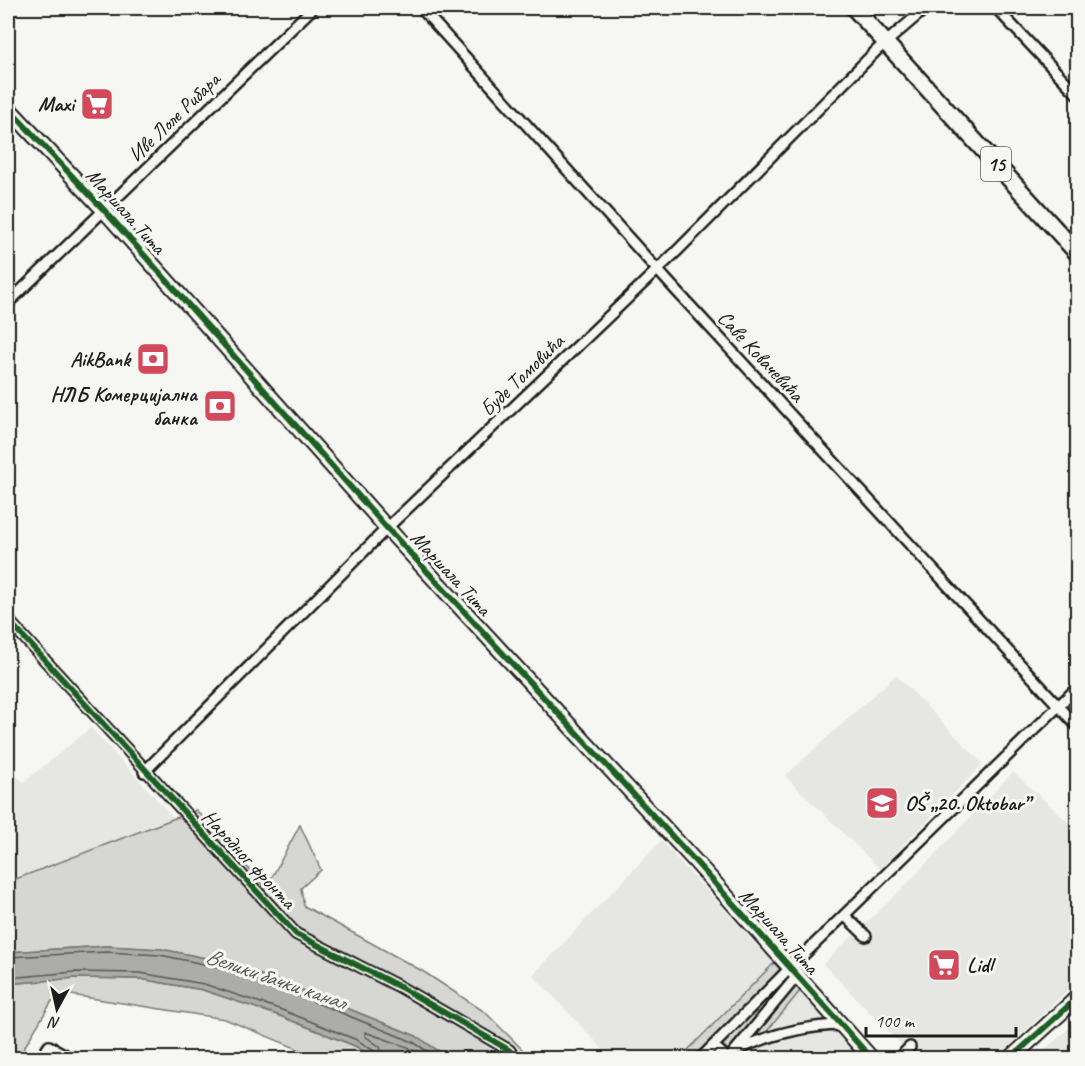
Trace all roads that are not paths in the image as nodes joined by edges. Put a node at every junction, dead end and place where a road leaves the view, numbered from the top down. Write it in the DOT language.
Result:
graph roads {
  1 [pos="313,8"];
  2 [pos="421,8"];
  3 [pos="854,8"];
  4 [pos="926,8"];
  5 [pos="996,8"];
  6 [pos="886,42"];
  7 [pos="1077,92"];
  8 [pos="8,108"];
  9 [pos="104,210"];
  10 [pos="1077,254"];
  11 [pos="658,270"];
  12 [pos="8,303"];
  13 [pos="387,528"];
  14 [pos="8,621"];
  15 [pos="1077,687"];
  16 [pos="1058,707"];
  17 [pos="1077,727"];
  18 [pos="144,771"];
  19 [pos="844,915"];
  20 [pos="866,936"];
  21 [pos="794,972"];
  22 [pos="1077,999"];
  23 [pos="841,1025"];
  24 [pos="714,1046"];
  25 [pos="910,1047"];
  26 [pos="737,1050"];
  27 [pos="41,1059"];
  28 [pos="71,1059"];
  29 [pos="515,1059"];
  30 [pos="701,1059"];
  31 [pos="728,1059"];
  32 [pos="871,1059"];
  33 [pos="899,1059"];
  34 [pos="1011,1059"];
  1 -- 9 [label="street, Иве Лоле Рибара"];
  2 -- 11 [label="street, Саве Ковачевића"];
  3 -- 6 [label="main road, 15"];
  4 -- 6 [label="street, Буде Томовића"];
  5 -- 7 [label="street"];
  6 -- 10 [label="main road, 15"];
  6 -- 11 [label="street, Буде Томовића"];
  8 -- 9 [label="street, Маршала Тита"];
  9 -- 12 [label="street, Иве Лоле Рибара"];
  9 -- 13 [label="street, Маршала Тита"];
  11 -- 13 [label="street, Буде Томовића"];
  11 -- 16 [label="street, Саве Ковачевића"];
  13 -- 18 [label="street, Буде Томовића"];
  13 -- 21 [label="street, Маршала Тита"];
  14 -- 18 [label="street, Народног фронта"];
  15 -- 16 [label="street"];
  16 -- 17 [label="street, Саве Ковачевића"];
  16 -- 19 [label="street"];
  18 -- 29 [label="street, Народног фронта"];
  19 -- 20 [label="street"];
  19 -- 21 [label="street"];
  21 -- 23 [label="street, Маршала Тита"];
  21 -- 24 [label="street"];
  21 -- 26 [label="street"];
  22 -- 34 [label="street"];
  23 -- 26 [label="street"];
  23 -- 32 [label="street, Маршала Тита"];
  24 -- 30 [label="street"];
  24 -- 31 [label="street"];
  25 -- 33 [label="street"];
  26 -- 31 [label="street"];
  27 -- 28 [label="street"];
}
